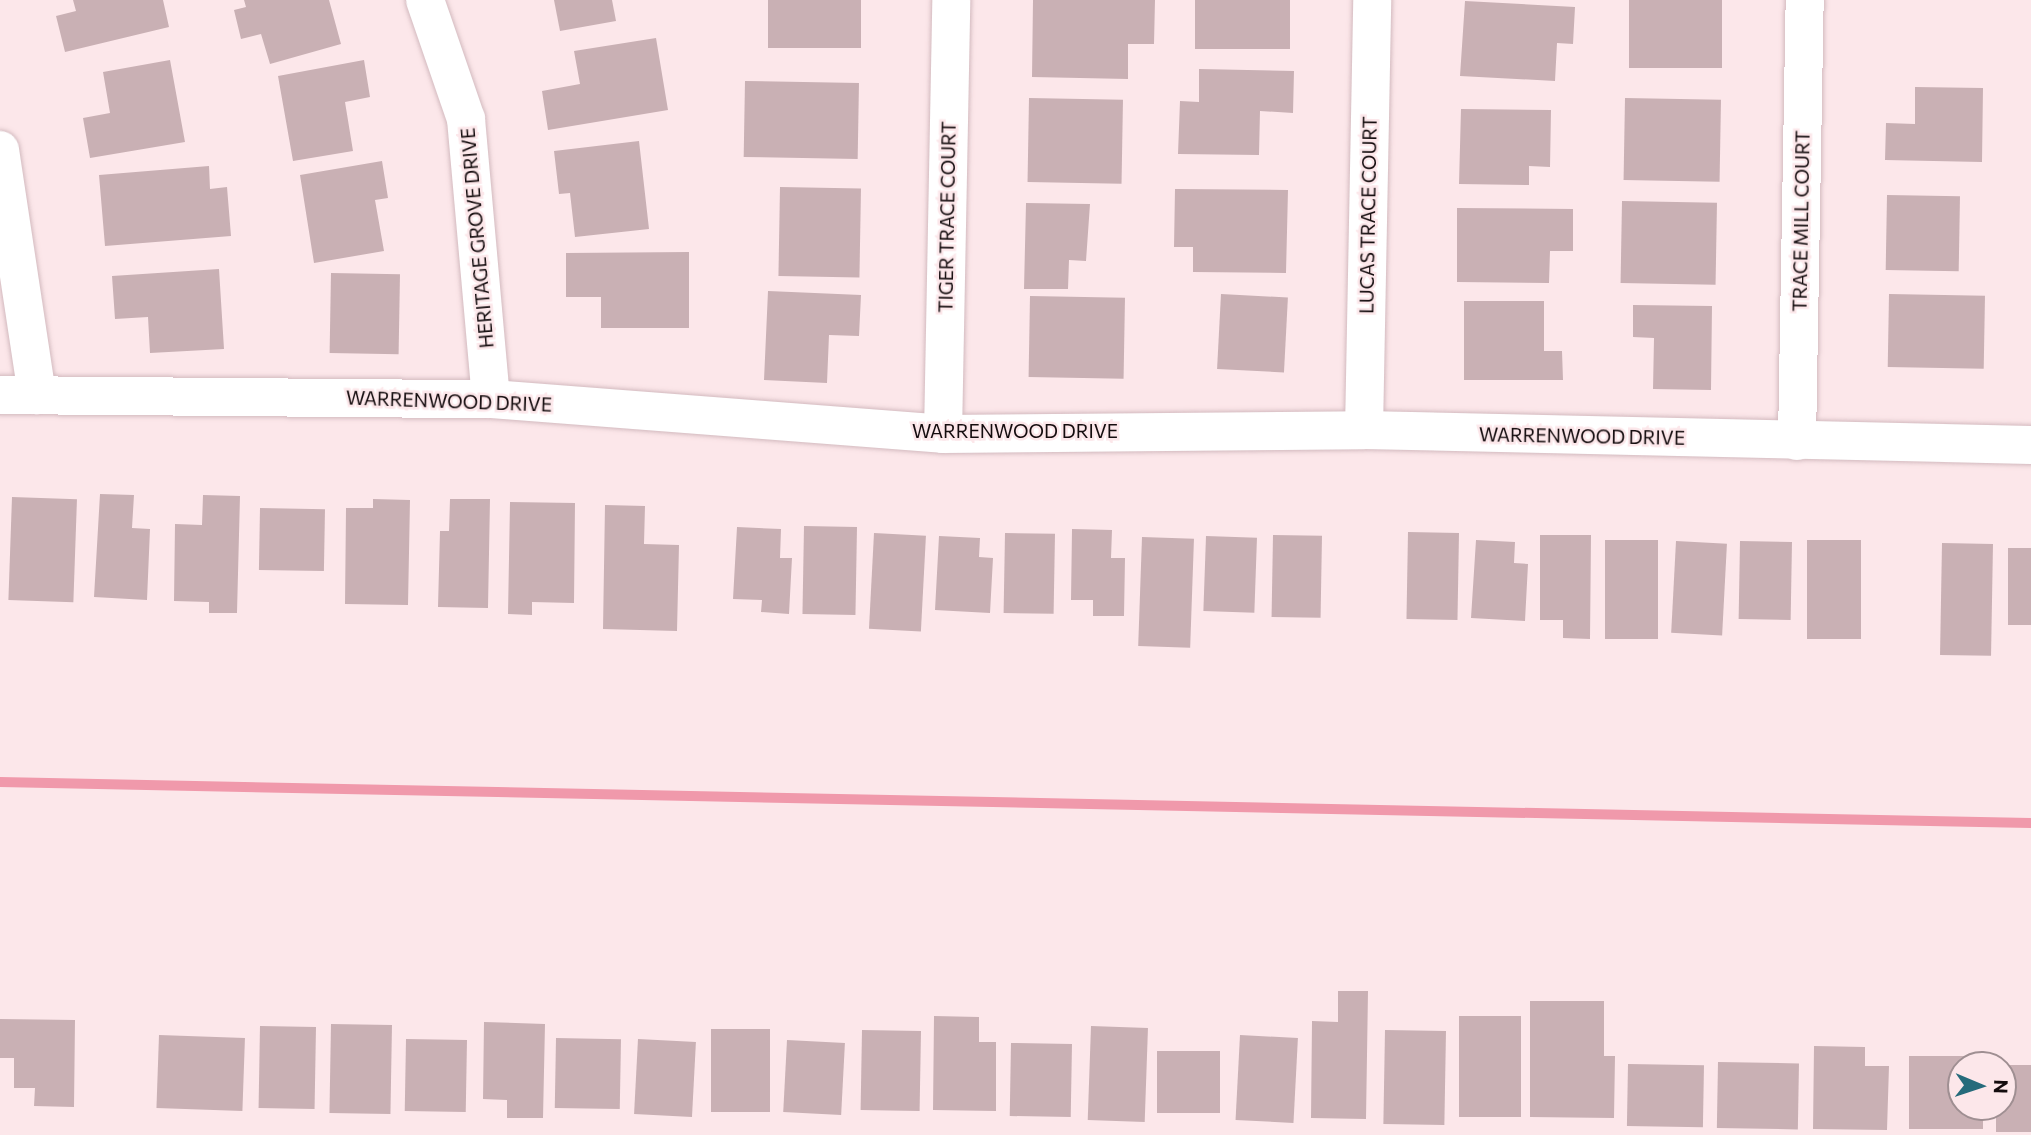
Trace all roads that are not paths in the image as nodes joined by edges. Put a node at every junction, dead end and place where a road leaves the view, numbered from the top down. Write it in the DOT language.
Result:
graph roads {
  1 [pos="425,0"];
  2 [pos="951,0"];
  3 [pos="1372,0"];
  4 [pos="1805,0"];
  5 [pos="0,150"];
  6 [pos="19,395"];
  7 [pos="491,399"];
  8 [pos="1364,430"];
  9 [pos="943,433"];
  10 [pos="1797,441"];
  11 [pos="2031,445"];
  1 -- 7 [label="street, HERITAGE GROVE DRIVE"];
  2 -- 9 [label="street, TIGER TRACE COURT"];
  3 -- 8 [label="street, LUCAS TRACE COURT"];
  4 -- 10 [label="street, TRACE MILL COURT"];
  5 -- 6 [label="street"];
  6 -- 7 [label="street, WARRENWOOD DRIVE"];
  7 -- 9 [label="street, WARRENWOOD DRIVE"];
  8 -- 9 [label="street, WARRENWOOD DRIVE"];
  8 -- 10 [label="street, WARRENWOOD DRIVE"];
  10 -- 11 [label="street, WARRENWOOD DRIVE"];
}
